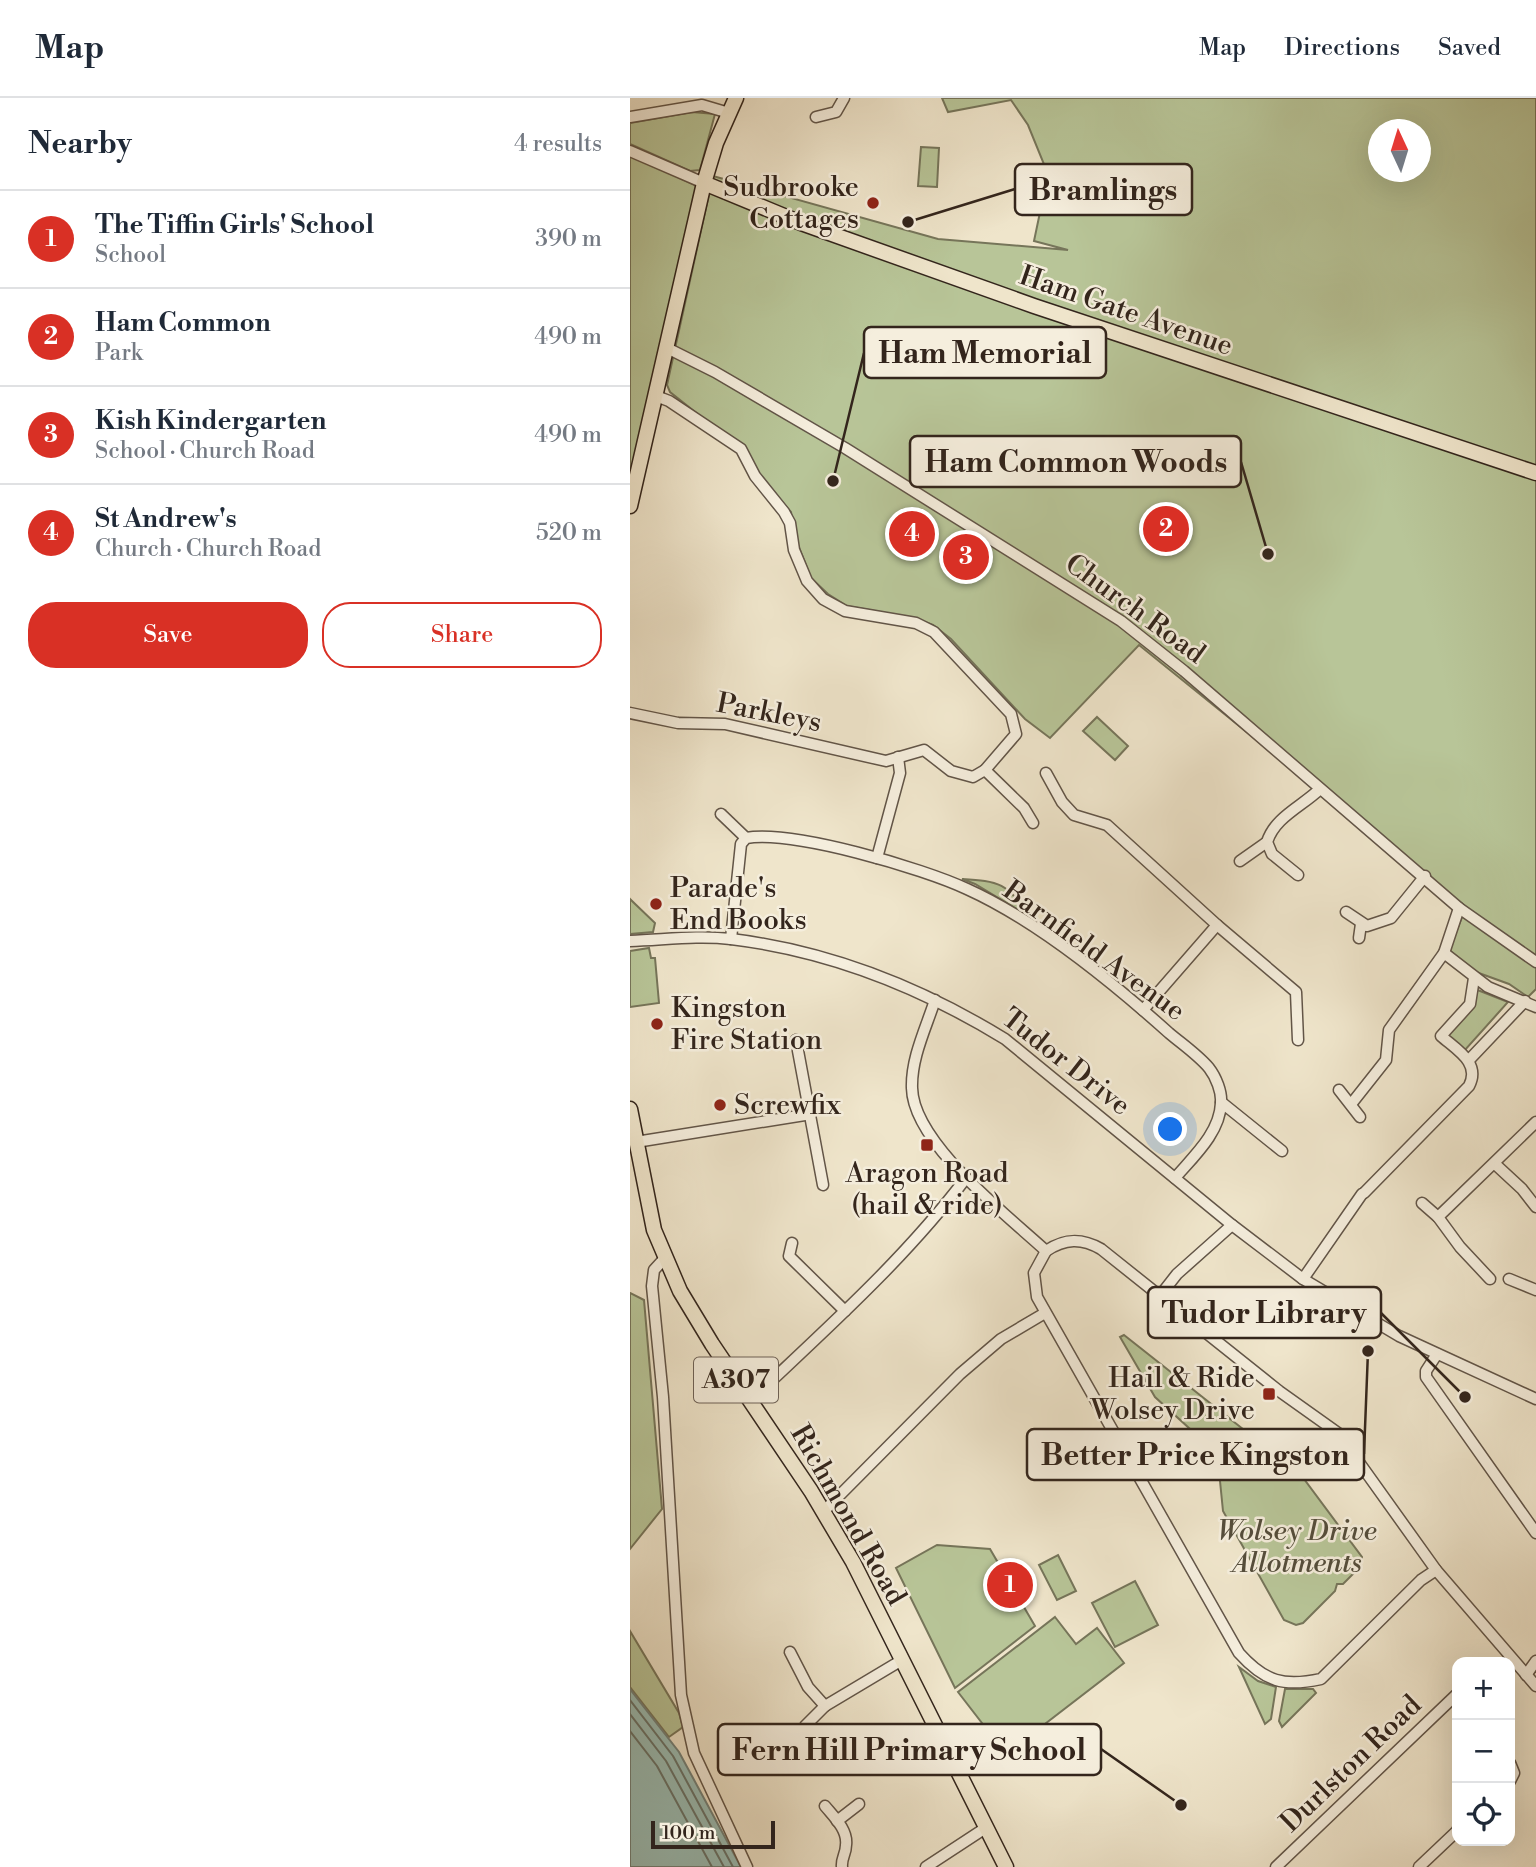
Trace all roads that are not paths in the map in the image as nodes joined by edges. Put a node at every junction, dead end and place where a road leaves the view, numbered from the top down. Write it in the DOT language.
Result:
graph roads {
  1 [pos="736,98"];
  2 [pos="844,98"];
  3 [pos="690,102"];
  4 [pos="729,113"];
  5 [pos="630,117"];
  6 [pos="816,117"];
  7 [pos="630,150"];
  8 [pos="704,183"];
  9 [pos="667,348"];
  10 [pos="656,396"];
  11 [pos="1536,472"];
  12 [pos="630,506"];
  13 [pos="630,713"];
  14 [pos="898,757"];
  15 [pos="985,770"];
  16 [pos="1046,773"];
  17 [pos="1320,789"];
  18 [pos="721,814"];
  19 [pos="1033,823"];
  20 [pos="746,838"];
  21 [pos="1267,842"];
  22 [pos="877,858"];
  23 [pos="1240,861"];
  24 [pos="1298,875"];
  25 [pos="1425,876"];
  26 [pos="1459,908"];
  27 [pos="1346,912"];
  28 [pos="1361,924"];
  29 [pos="1217,925"];
  30 [pos="1359,938"];
  31 [pos="731,939"];
  32 [pos="630,942"];
  33 [pos="1444,953"];
  34 [pos="1536,962"];
  35 [pos="1474,978"];
  36 [pos="935,1000"];
  37 [pos="1525,1001"];
  38 [pos="1536,1007"];
  39 [pos="1143,1010"];
  40 [pos="796,1040"];
  41 [pos="1298,1040"];
  42 [pos="1469,1060"];
  43 [pos="1339,1090"];
  44 [pos="1221,1102"];
  45 [pos="1352,1103"];
  46 [pos="630,1109"];
  47 [pos="811,1114"];
  48 [pos="1360,1117"];
  49 [pos="1535,1125"];
  50 [pos="636,1142"];
  51 [pos="1282,1151"];
  52 [pos="1495,1164"];
  53 [pos="635,1169"];
  54 [pos="966,1178"];
  55 [pos="1175,1178"];
  56 [pos="823,1185"];
  57 [pos="1422,1203"];
  58 [pos="1536,1207"];
  59 [pos="1438,1217"];
  60 [pos="1232,1225"];
  61 [pos="792,1243"];
  62 [pos="1046,1251"];
  63 [pos="667,1261"];
  64 [pos="1303,1279"];
  65 [pos="1490,1279"];
  66 [pos="1509,1279"];
  67 [pos="1536,1290"];
  68 [pos="1159,1297"];
  69 [pos="845,1311"];
  70 [pos="1045,1312"];
  71 [pos="1437,1354"];
  72 [pos="1536,1399"];
  73 [pos="750,1401"];
  74 [pos="824,1511"];
  75 [pos="1536,1534"];
  76 [pos="1436,1570"];
  77 [pos="790,1652"];
  78 [pos="1509,1654"];
  79 [pos="1505,1657"];
  80 [pos="902,1660"];
  81 [pos="1536,1661"];
  82 [pos="1526,1675"];
  83 [pos="1536,1686"];
  84 [pos="1452,1700"];
  85 [pos="825,1706"];
  86 [pos="805,1726"];
  87 [pos="859,1804"];
  88 [pos="825,1807"];
  89 [pos="837,1821"];
  90 [pos="987,1827"];
  91 [pos="1452,1836"];
  92 [pos="747,1867"];
  93 [pos="842,1867"];
  94 [pos="926,1867"];
  95 [pos="1006,1867"];
  96 [pos="1276,1867"];
  97 [pos="1419,1867"];
  1 -- 4 [label="main road"];
  2 -- 6 [label="street"];
  3 -- 4 [label="street"];
  3 -- 5 [label="street"];
  4 -- 8 [label="main road"];
  7 -- 8 [label="street"];
  8 -- 9 [label="main road"];
  8 -- 11 [label="main road, Ham Gate Avenue"];
  9 -- 10 [label="main road"];
  9 -- 17 [label="street, Church Road"];
  10 -- 12 [label="main road"];
  10 -- 15 [label="street"];
  13 -- 14 [label="street, Parkleys"];
  14 -- 15 [label="street, Parkleys"];
  14 -- 22 [label="street"];
  15 -- 19 [label="street"];
  16 -- 29 [label="street"];
  17 -- 21 [label="street"];
  17 -- 25 [label="street, Church Road"];
  18 -- 20 [label="street"];
  20 -- 22 [label="street, Barnfield Avenue"];
  20 -- 31 [label="street"];
  21 -- 23 [label="street"];
  21 -- 24 [label="street"];
  22 -- 39 [label="street, Barnfield Avenue"];
  25 -- 26 [label="street, Church Road"];
  25 -- 28 [label="street"];
  26 -- 33 [label="street"];
  26 -- 34 [label="street, Church Road"];
  27 -- 28 [label="street"];
  28 -- 30 [label="street"];
  29 -- 39 [label="street"];
  29 -- 41 [label="street"];
  31 -- 32 [label="street, Tudor Drive"];
  31 -- 36 [label="street, Tudor Drive"];
  33 -- 35 [label="street"];
  33 -- 45 [label="street"];
  35 -- 37 [label="street"];
  35 -- 42 [label="street"];
  36 -- 54 [label="street"];
  36 -- 55 [label="street, Tudor Drive"];
  37 -- 38 [label="street"];
  37 -- 42 [label="street"];
  39 -- 44 [label="street, Barnfield Avenue"];
  40 -- 47 [label="street"];
  42 -- 64 [label="street"];
  43 -- 45 [label="street"];
  44 -- 51 [label="street"];
  44 -- 55 [label="street"];
  45 -- 48 [label="street"];
  46 -- 50 [label="main road, Richmond Road / A307"];
  47 -- 50 [label="street"];
  47 -- 56 [label="street"];
  49 -- 52 [label="street"];
  50 -- 53 [label="main road, Richmond Road / A307"];
  52 -- 58 [label="street"];
  52 -- 59 [label="street"];
  53 -- 63 [label="main road, Richmond Road / A307"];
  54 -- 62 [label="street"];
  54 -- 69 [label="street"];
  55 -- 60 [label="street, Tudor Drive"];
  57 -- 59 [label="street"];
  59 -- 65 [label="street"];
  60 -- 64 [label="street, Tudor Drive"];
  60 -- 68 [label="street"];
  61 -- 69 [label="street"];
  62 -- 68 [label="street"];
  62 -- 70 [label="street"];
  63 -- 73 [label="main road, Richmond Road / A307"];
  63 -- 92 [label="street"];
  64 -- 71 [label="street, Tudor Drive"];
  66 -- 67 [label="street"];
  68 -- 76 [label="street"];
  69 -- 73 [label="street"];
  70 -- 74 [label="street"];
  70 -- 76 [label="street"];
  71 -- 72 [label="street, Tudor Drive"];
  71 -- 75 [label="street"];
  73 -- 74 [label="main road, Richmond Road / A307"];
  74 -- 80 [label="main road, Richmond Road / A307"];
  76 -- 78 [label="street"];
  77 -- 85 [label="street"];
  78 -- 79 [label="street"];
  78 -- 82 [label="street"];
  80 -- 85 [label="street"];
  80 -- 90 [label="main road, Richmond Road / A307"];
  81 -- 82 [label="street"];
  82 -- 83 [label="street"];
  84 -- 96 [label="street, Durlston Road"];
  85 -- 86 [label="street"];
  87 -- 89 [label="street"];
  88 -- 89 [label="street"];
  89 -- 93 [label="street"];
  90 -- 94 [label="street"];
  90 -- 95 [label="main road, Richmond Road / A307"];
  91 -- 97 [label="street"];
}
